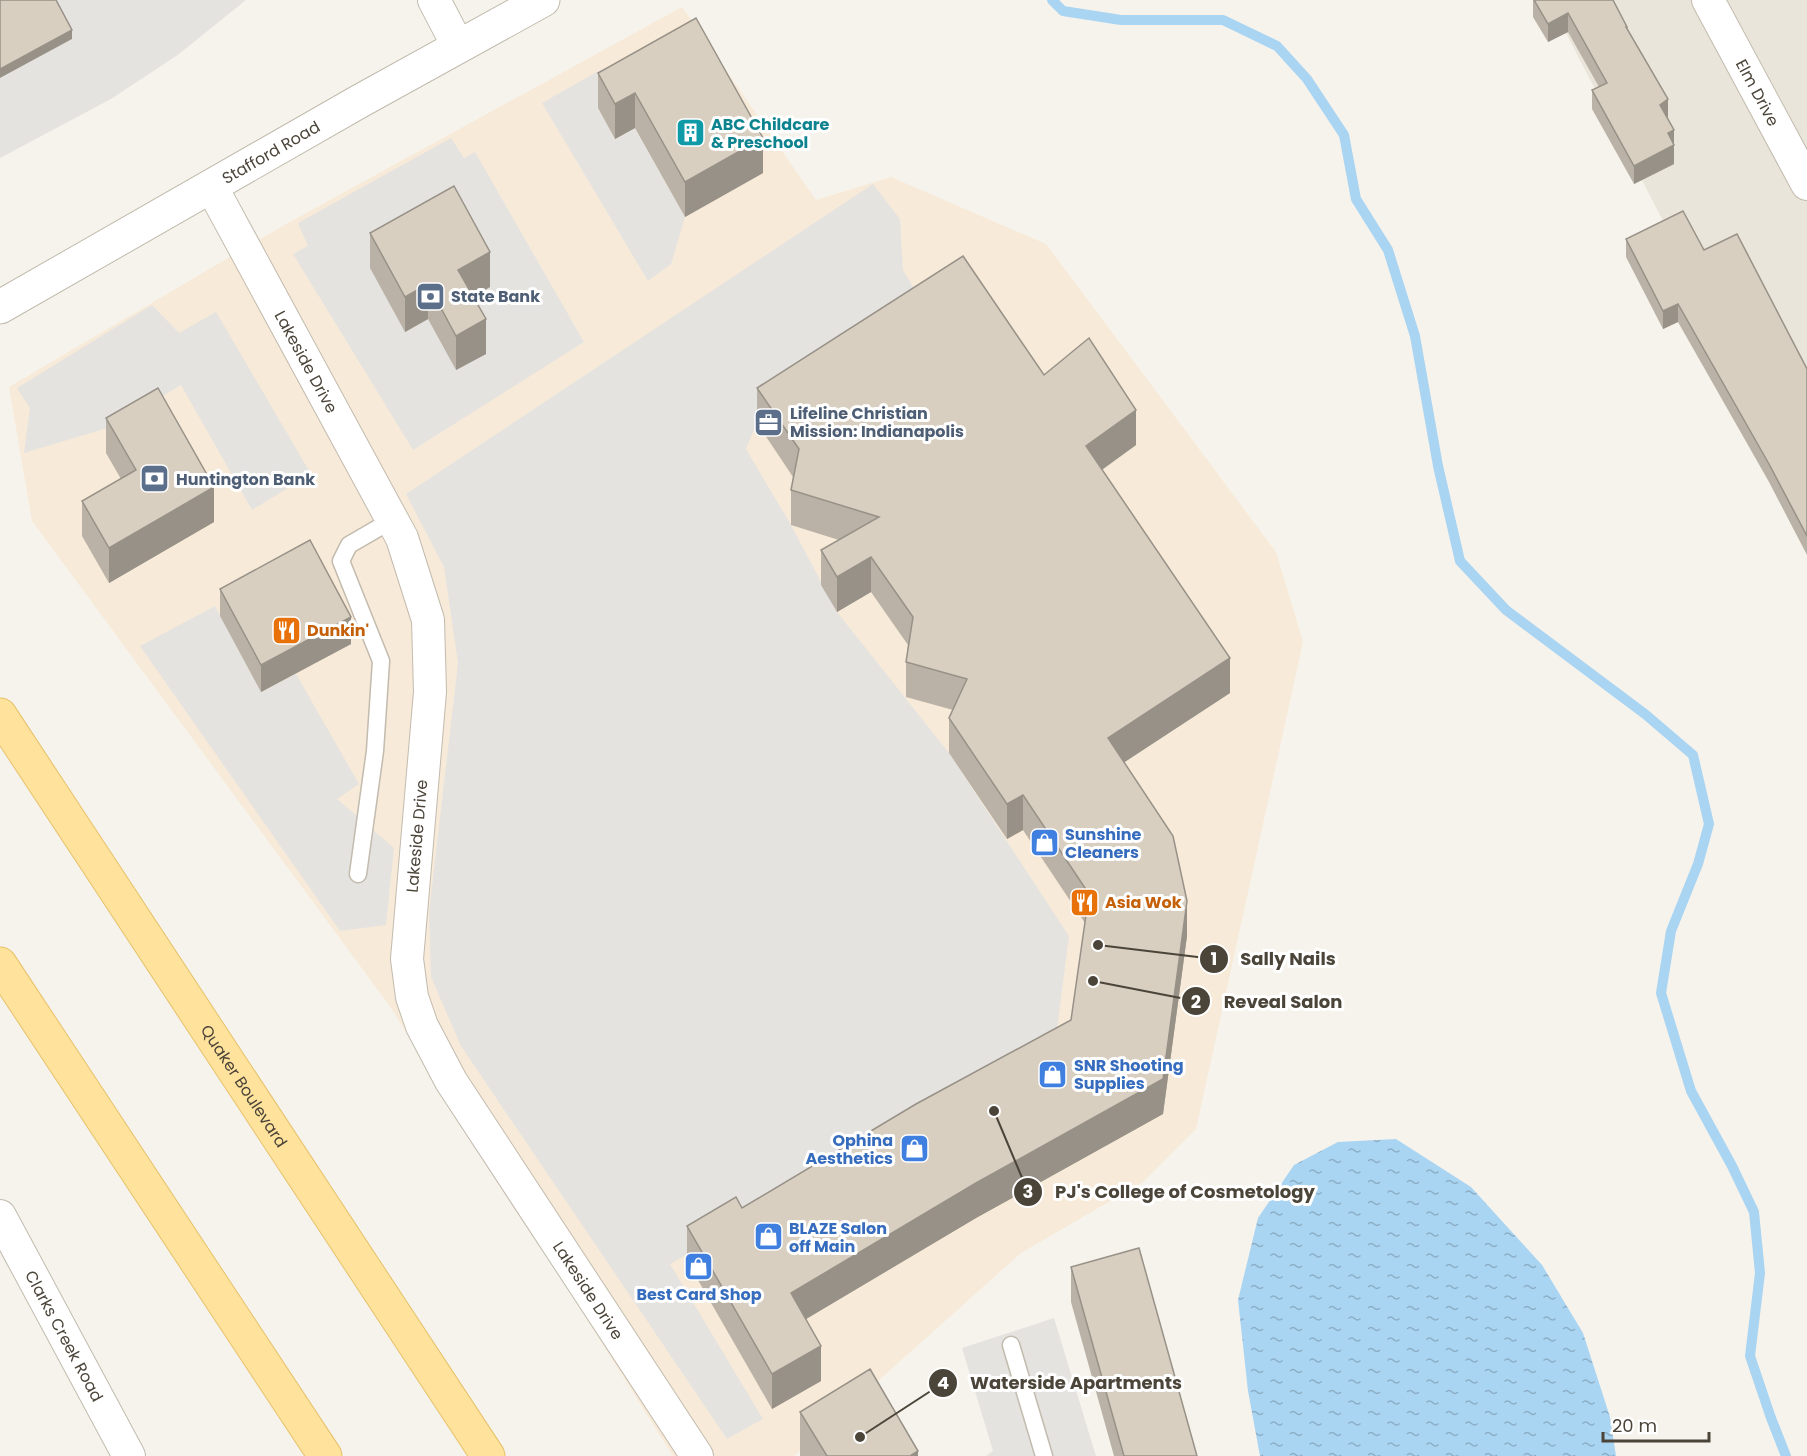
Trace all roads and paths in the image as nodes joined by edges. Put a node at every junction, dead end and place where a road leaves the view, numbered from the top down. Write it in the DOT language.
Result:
graph roads {
  1 [pos="434,0"];
  2 [pos="543,0"];
  3 [pos="1708,0"];
  4 [pos="458,46"];
  5 [pos="1807,184"];
  6 [pos="211,186"];
  7 [pos="0,307"];
  8 [pos="392,520"];
  9 [pos="0,715"];
  10 [pos="358,874"];
  11 [pos="0,964"];
  12 [pos="0,1216"];
  13 [pos="1011,1345"];
  14 [pos="129,1456"];
  15 [pos="326,1456"];
  16 [pos="488,1456"];
  17 [pos="698,1456"];
  18 [pos="1044,1456"];
  1 -- 4 [label="street"];
  2 -- 4 [label="street, Stafford Road"];
  3 -- 5 [label="street, Elm Drive"];
  4 -- 6 [label="street, Stafford Road"];
  6 -- 7 [label="street, Stafford Road"];
  6 -- 8 [label="street, Lakeside Drive"];
  8 -- 10 [label="lane"];
  8 -- 17 [label="street, Lakeside Drive"];
  9 -- 16 [label="main road, Quaker Boulevard"];
  11 -- 15 [label="main road"];
  12 -- 14 [label="street, Clarks Creek Road"];
  13 -- 18 [label="lane"];
}
